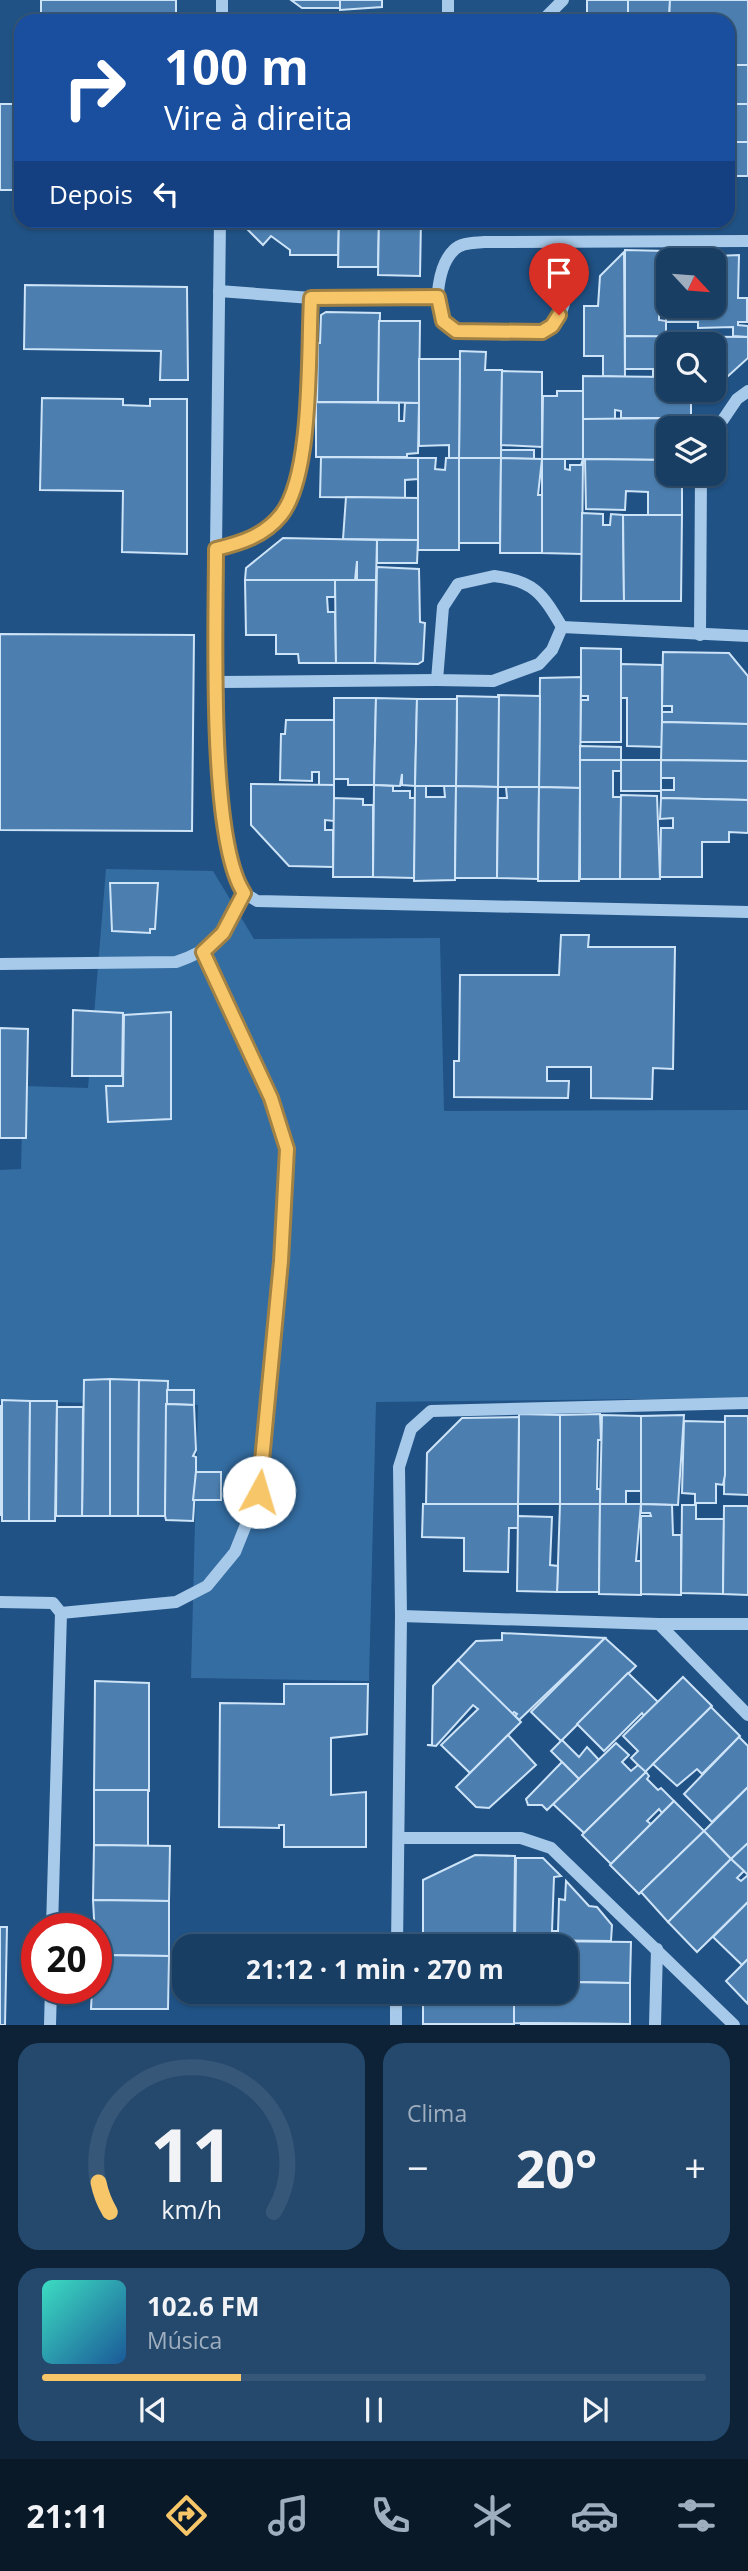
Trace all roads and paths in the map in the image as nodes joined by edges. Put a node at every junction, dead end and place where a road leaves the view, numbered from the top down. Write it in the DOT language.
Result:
graph roads {
  1 [pos="563,0"];
  2 [pos="551,14"];
  3 [pos="220,228"];
  4 [pos="748,241"];
  5 [pos="566,242"];
  6 [pos="219,291"];
  7 [pos="438,297"];
  8 [pos="311,298"];
  9 [pos="748,391"];
  10 [pos="726,416"];
  11 [pos="701,486"];
  12 [pos="216,549"];
  13 [pos="562,627"];
  14 [pos="700,635"];
  15 [pos="748,636"];
  16 [pos="437,680"];
  17 [pos="216,682"];
  18 [pos="244,893"];
  19 [pos="748,912"];
  20 [pos="203,952"];
  21 [pos="0,964"];
  22 [pos="748,1402"];
  23 [pos="0,1602"];
  24 [pos="61,1613"];
  25 [pos="401,1616"];
  26 [pos="660,1624"];
  27 [pos="748,1625"];
  28 [pos="748,1715"];
  29 [pos="399,1838"];
  30 [pos="52,1913"];
  31 [pos="397,1934"];
  32 [pos="657,1949"];
  33 [pos="51,2004"];
  34 [pos="396,2004"];
  35 [pos="50,2025"];
  36 [pos="396,2025"];
  37 [pos="655,2025"];
  38 [pos="734,2025"];
  1 -- 2 [label="street"];
  3 -- 6 [label="street"];
  4 -- 5 [label="street"];
  5 -- 7 [label="street"];
  5 -- 7 [label="street"];
  6 -- 8 [label="street"];
  6 -- 12 [label="street"];
  7 -- 8 [label="street"];
  8 -- 12 [label="street"];
  9 -- 10 [label="street"];
  11 -- 14 [label="street"];
  12 -- 17 [label="street"];
  13 -- 14 [label="street"];
  13 -- 16 [label="street"];
  13 -- 16 [label="street"];
  14 -- 15 [label="street"];
  16 -- 17 [label="street"];
  17 -- 18 [label="street"];
  18 -- 19 [label="street"];
  18 -- 20 [label="street"];
  20 -- 21 [label="street"];
  20 -- 24 [label="street"];
  22 -- 25 [label="street"];
  23 -- 24 [label="street"];
  24 -- 30 [label="street"];
  25 -- 26 [label="street"];
  25 -- 29 [label="street"];
  26 -- 27 [label="street"];
  26 -- 28 [label="street"];
  29 -- 31 [label="street"];
  29 -- 32 [label="street"];
  32 -- 37 [label="street"];
  32 -- 38 [label="street"];
  33 -- 35 [label="street"];
  34 -- 36 [label="street"];
}
